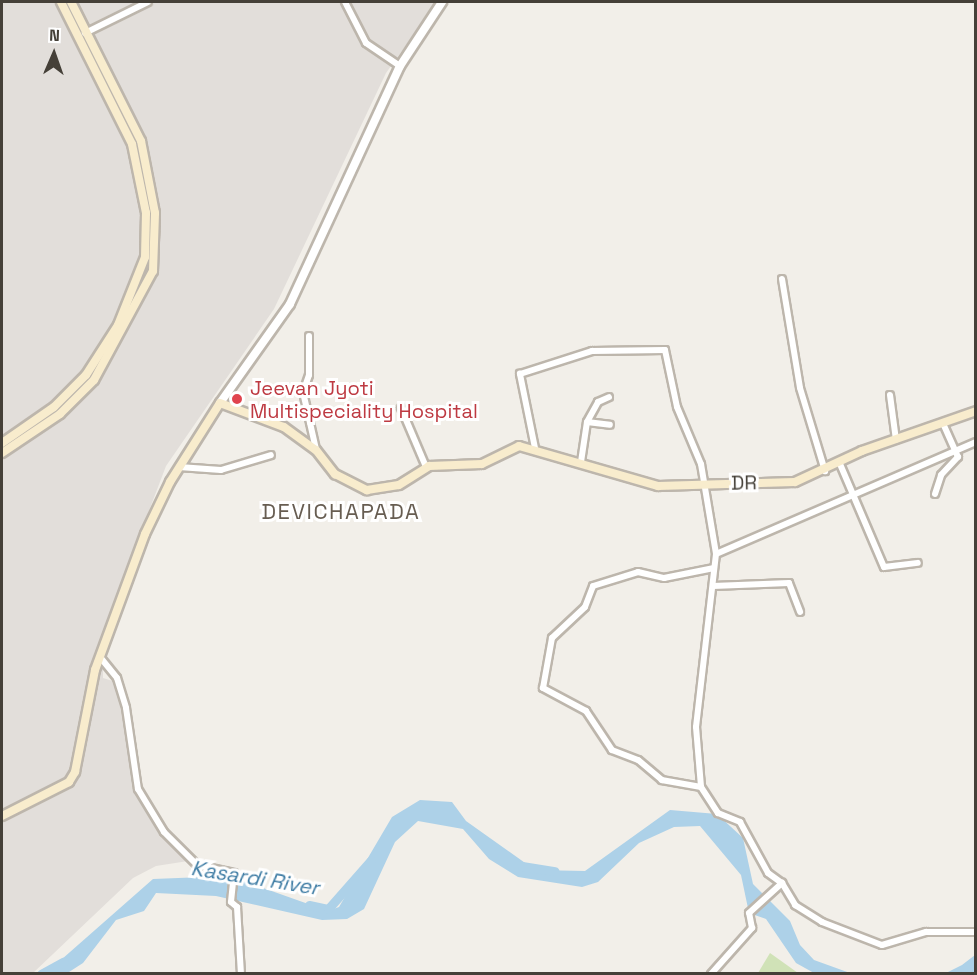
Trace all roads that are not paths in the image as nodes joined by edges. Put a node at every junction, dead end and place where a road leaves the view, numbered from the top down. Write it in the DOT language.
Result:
graph roads {
  1 [pos="61,2"];
  2 [pos="71,2"];
  3 [pos="148,2"];
  4 [pos="345,2"];
  5 [pos="442,2"];
  6 [pos="83,34"];
  7 [pos="400,66"];
  8 [pos="782,279"];
  9 [pos="309,336"];
  10 [pos="890,395"];
  11 [pos="609,397"];
  12 [pos="220,403"];
  13 [pos="402,408"];
  14 [pos="975,411"];
  15 [pos="587,422"];
  16 [pos="943,424"];
  17 [pos="610,425"];
  18 [pos="897,441"];
  19 [pos="2,442"];
  20 [pos="975,442"];
  21 [pos="535,448"];
  22 [pos="957,449"];
  23 [pos="316,450"];
  24 [pos="2,453"];
  25 [pos="272,455"];
  26 [pos="581,462"];
  27 [pos="840,464"];
  28 [pos="179,467"];
  29 [pos="426,467"];
  30 [pos="825,472"];
  31 [pos="702,484"];
  32 [pos="849,494"];
  33 [pos="935,494"];
  34 [pos="716,554"];
  35 [pos="918,563"];
  36 [pos="714,568"];
  37 [pos="713,586"];
  38 [pos="800,612"];
  39 [pos="100,657"];
  40 [pos="701,788"];
  41 [pos="2,816"];
  42 [pos="782,883"];
  43 [pos="975,932"];
  44 [pos="241,974"];
  45 [pos="711,974"];
  1 -- 6 [label="main road"];
  2 -- 6 [label="main road"];
  3 -- 6 [label="street"];
  4 -- 7 [label="street"];
  5 -- 7 [label="street"];
  6 -- 19 [label="main road"];
  6 -- 24 [label="main road"];
  7 -- 12 [label="street"];
  8 -- 30 [label="street"];
  9 -- 23 [label="street"];
  10 -- 18 [label="street"];
  11 -- 15 [label="street"];
  12 -- 23 [label="main road"];
  12 -- 28 [label="main road"];
  13 -- 29 [label="street"];
  14 -- 16 [label="main road, DR"];
  15 -- 17 [label="street"];
  15 -- 26 [label="street"];
  16 -- 18 [label="main road, DR"];
  16 -- 22 [label="street"];
  18 -- 27 [label="main road, DR"];
  20 -- 22 [label="street"];
  21 -- 26 [label="main road, DR"];
  21 -- 29 [label="main road, DR"];
  21 -- 31 [label="street"];
  22 -- 32 [label="street"];
  22 -- 33 [label="street"];
  23 -- 29 [label="main road"];
  25 -- 28 [label="street"];
  26 -- 31 [label="main road, DR"];
  27 -- 30 [label="main road, DR"];
  27 -- 32 [label="street"];
  28 -- 39 [label="main road"];
  30 -- 31 [label="main road, DR"];
  31 -- 34 [label="street"];
  32 -- 34 [label="street"];
  32 -- 35 [label="street"];
  34 -- 36 [label="street"];
  36 -- 37 [label="street"];
  36 -- 40 [label="street"];
  37 -- 38 [label="street"];
  37 -- 40 [label="street"];
  39 -- 41 [label="main road"];
  39 -- 44 [label="street"];
  40 -- 42 [label="street"];
  42 -- 43 [label="street"];
  42 -- 45 [label="street"];
}
